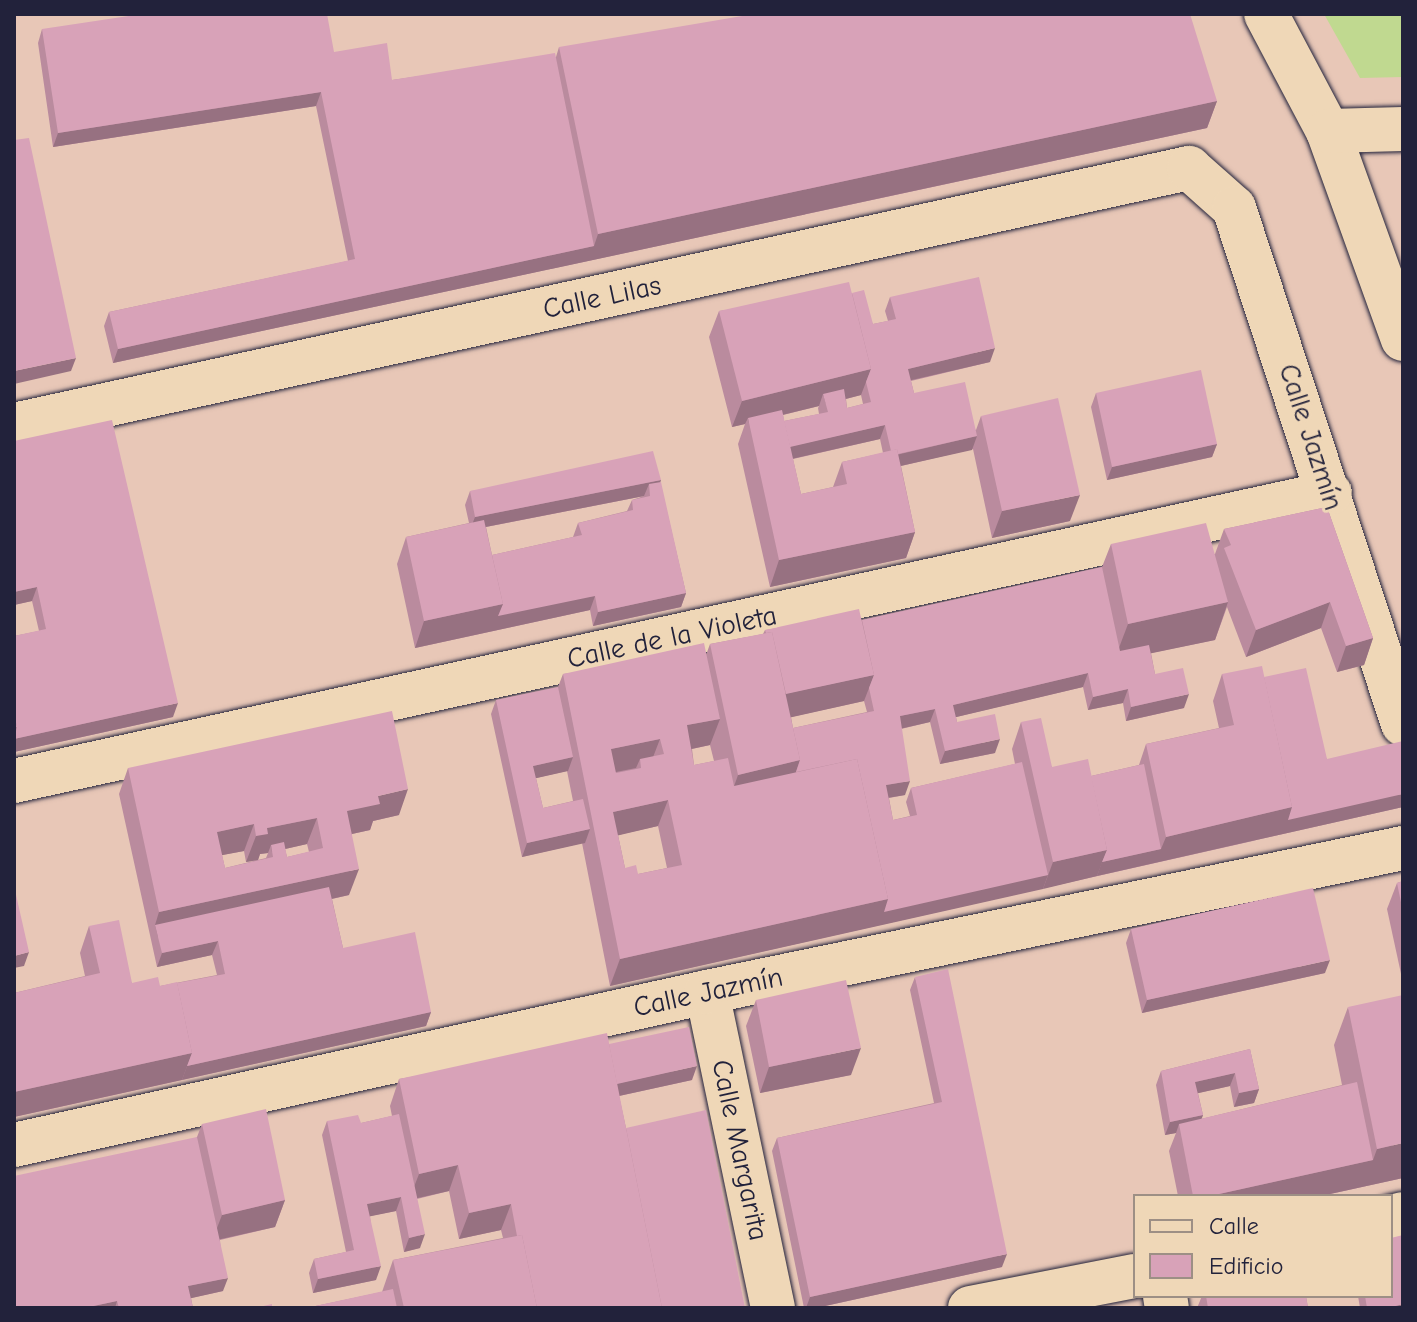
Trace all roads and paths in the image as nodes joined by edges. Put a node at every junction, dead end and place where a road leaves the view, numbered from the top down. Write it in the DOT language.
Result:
graph roads {
  1 [pos="1266,14"];
  2 [pos="1403,129"];
  3 [pos="1328,131"];
  4 [pos="1189,168"];
  5 [pos="1403,339"];
  6 [pos="14,425"];
  7 [pos="1330,493"];
  8 [pos="1403,724"];
  9 [pos="14,781"];
  10 [pos="1403,848"];
  11 [pos="707,992"];
  12 [pos="14,1145"];
  13 [pos="1133,1276"];
  14 [pos="773,1308"];
  15 [pos="970,1308"];
  1 -- 3 [label="street"];
  2 -- 3 [label="street"];
  3 -- 5 [label="street"];
  4 -- 6 [label="street, Calle Lilas"];
  4 -- 7 [label="street, Calle Jazmín"];
  7 -- 8 [label="street, Calle Jazmín"];
  7 -- 9 [label="street, Calle de la Violeta"];
  10 -- 11 [label="street, Calle Jazmín"];
  11 -- 12 [label="street, Calle Jazmín"];
  11 -- 14 [label="street, Calle Margarita"];
  13 -- 15 [label="street"];
}
